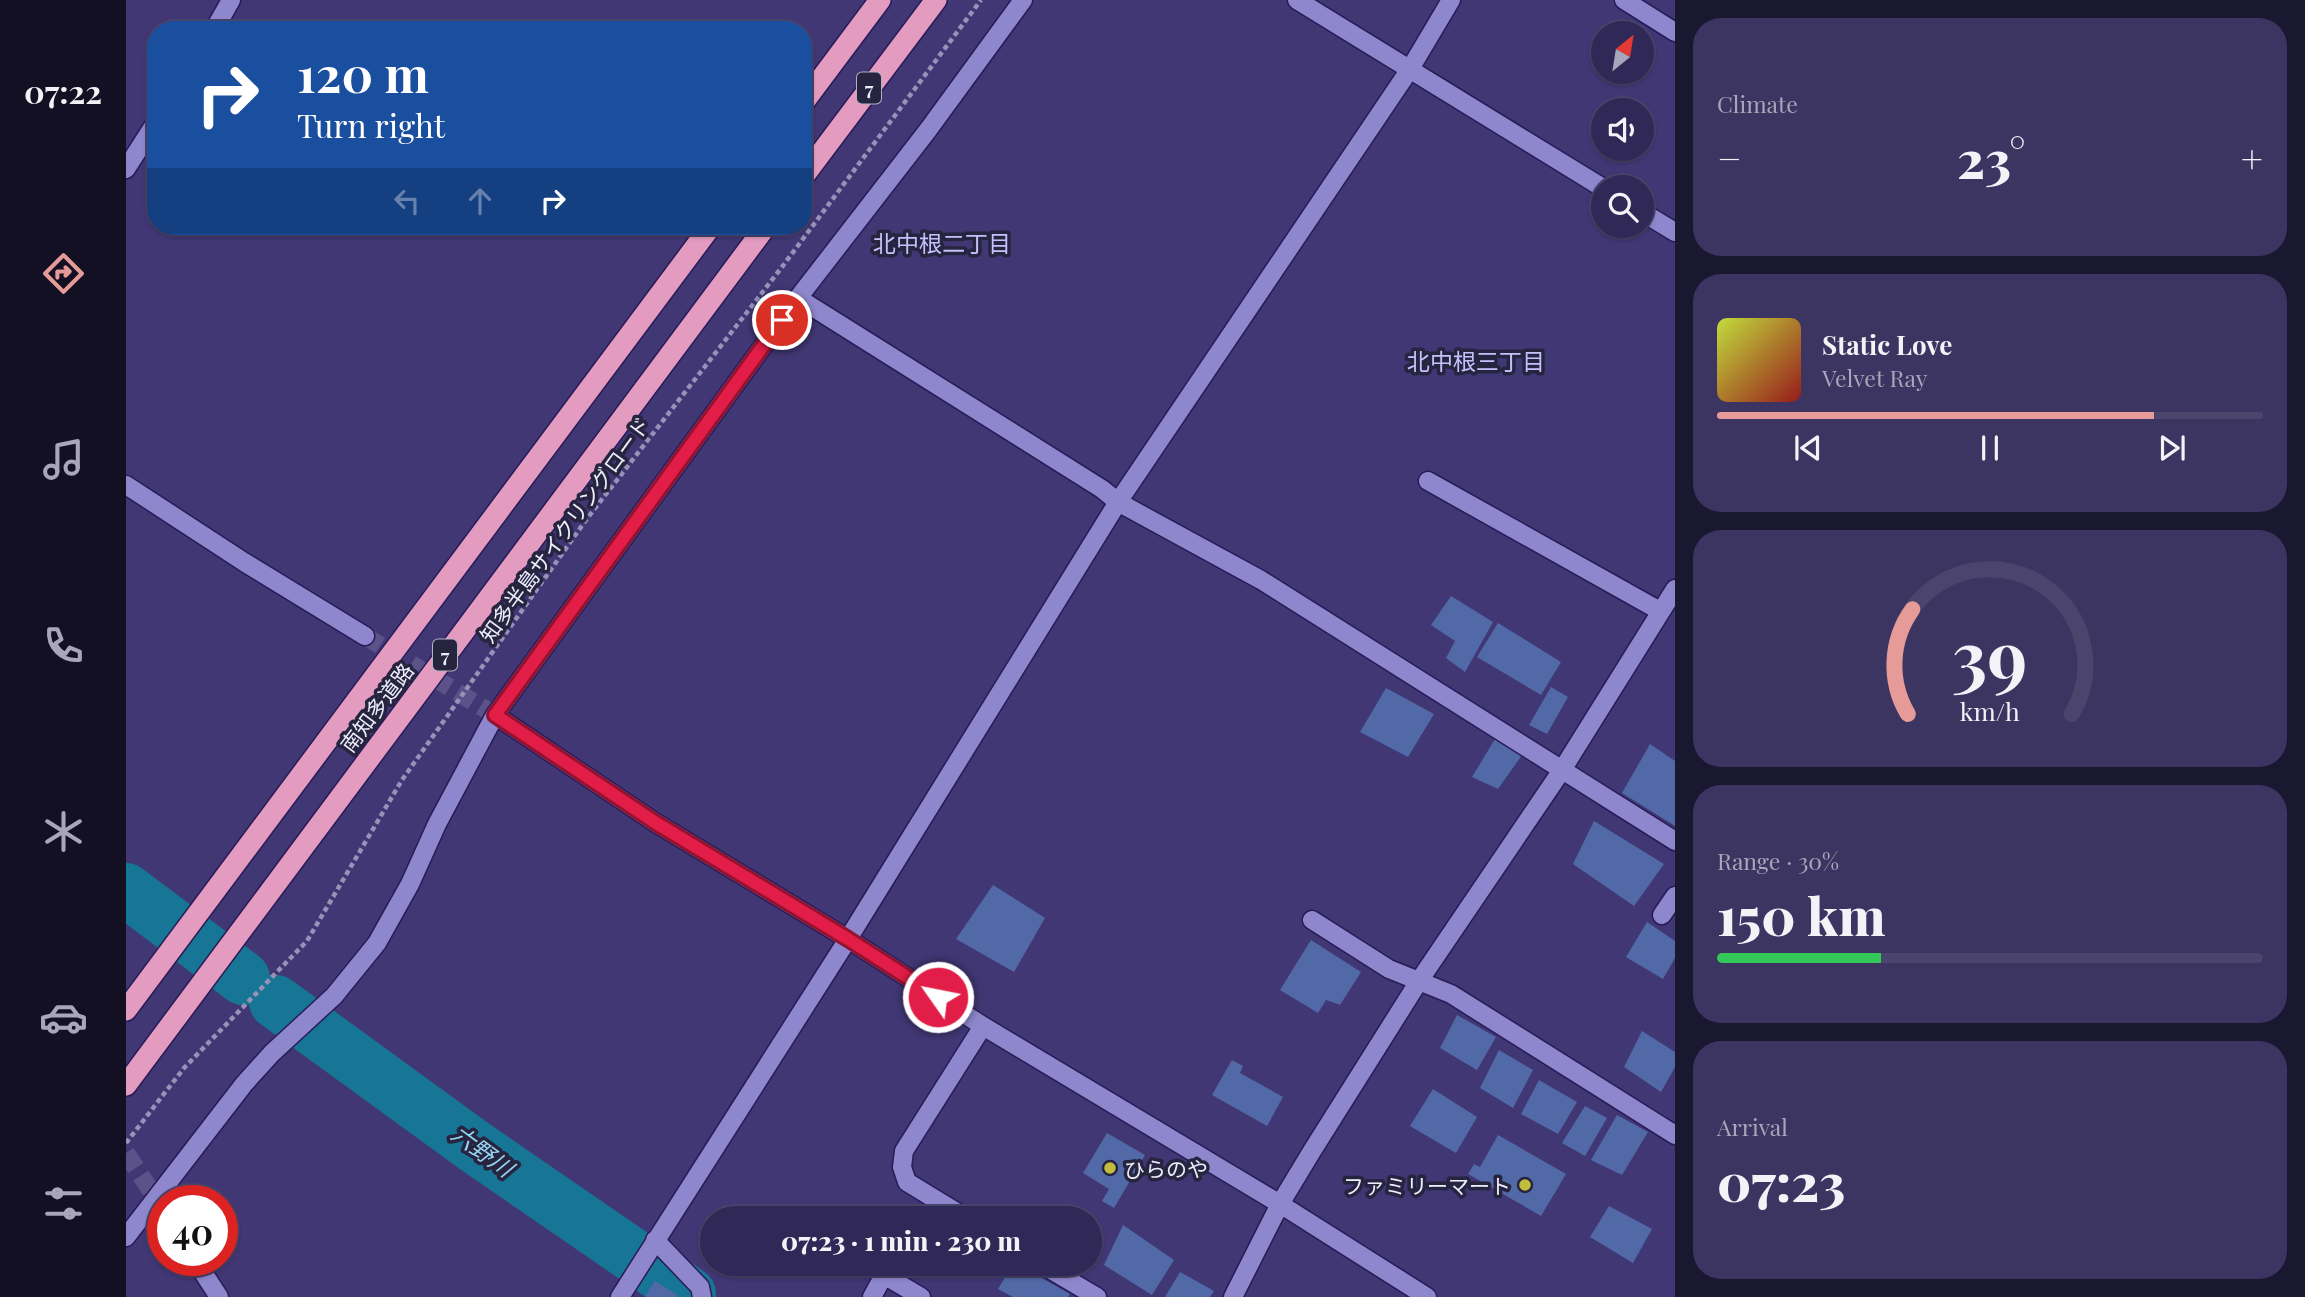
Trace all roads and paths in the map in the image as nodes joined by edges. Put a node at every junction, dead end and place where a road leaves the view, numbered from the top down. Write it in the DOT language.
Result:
graph roads {
  1 [pos="231,0"];
  2 [pos="880,0"];
  3 [pos="936,0"];
  4 [pos="981,0"];
  5 [pos="1023,0"];
  6 [pos="1297,0"];
  7 [pos="1451,0"];
  8 [pos="1624,0"];
  9 [pos="219,21"];
  10 [pos="1675,33"];
  11 [pos="1410,69"];
  12 [pos="812,91"];
  13 [pos="147,136"];
  14 [pos="812,165"];
  15 [pos="126,169"];
  16 [pos="1591,181"];
  17 [pos="1654,219"];
  18 [pos="812,227"];
  19 [pos="1675,232"];
  20 [pos="704,235"];
  21 [pos="759,235"];
  22 [pos="806,235"];
  23 [pos="798,298"];
  24 [pos="1428,481"];
  25 [pos="126,485"];
  26 [pos="1118,502"];
  27 [pos="1675,589"];
  28 [pos="1660,611"];
  29 [pos="365,636"];
  30 [pos="495,715"];
  31 [pos="1562,769"];
  32 [pos="1675,841"];
  33 [pos="1675,897"];
  34 [pos="1662,915"];
  35 [pos="1312,920"];
  36 [pos="848,939"];
  37 [pos="1419,981"];
  38 [pos="126,1010"];
  39 [pos="983,1026"];
  40 [pos="126,1084"];
  41 [pos="1675,1135"];
  42 [pos="126,1143"];
  43 [pos="172,1185"];
  44 [pos="1280,1204"];
  45 [pos="946,1206"];
  46 [pos="147,1215"];
  47 [pos="126,1237"];
  48 [pos="654,1241"];
  49 [pos="205,1276"];
  50 [pos="1061,1276"];
  51 [pos="219,1297"];
  52 [pos="620,1297"];
  53 [pos="702,1297"];
  54 [pos="872,1297"];
  55 [pos="921,1297"];
  56 [pos="1097,1297"];
  57 [pos="1233,1297"];
  58 [pos="1427,1297"];
  1 -- 9 [label="street"];
  2 -- 12 [label="highway, 7"];
  3 -- 14 [label="highway, 7"];
  4 -- 18 [label="path, 知多半島サイクリングロード"];
  5 -- 23 [label="street"];
  6 -- 11 [label="street"];
  7 -- 11 [label="street"];
  8 -- 10 [label="street"];
  11 -- 16 [label="street"];
  11 -- 26 [label="street"];
  13 -- 15 [label="street"];
  17 -- 19 [label="street"];
  20 -- 38 [label="highway, 南知多道路 / 7"];
  21 -- 40 [label="highway, 南知多道路 / 7"];
  22 -- 42 [label="path, 知多半島サイクリングロード"];
  23 -- 26 [label="street"];
  23 -- 30 [label="street"];
  24 -- 28 [label="street"];
  25 -- 29 [label="street"];
  26 -- 31 [label="street"];
  26 -- 36 [label="street"];
  27 -- 28 [label="street"];
  28 -- 31 [label="street"];
  30 -- 36 [label="street"];
  30 -- 43 [label="street"];
  31 -- 32 [label="street"];
  31 -- 37 [label="street"];
  33 -- 34 [label="street"];
  35 -- 37 [label="street"];
  36 -- 39 [label="street"];
  36 -- 48 [label="street"];
  37 -- 41 [label="street"];
  37 -- 44 [label="street"];
  39 -- 44 [label="street"];
  39 -- 45 [label="street"];
  44 -- 57 [label="street"];
  44 -- 58 [label="street"];
  46 -- 47 [label="street"];
  48 -- 52 [label="street"];
  48 -- 53 [label="street"];
  49 -- 51 [label="street"];
  50 -- 56 [label="street"];
  54 -- 55 [label="street"];
}
